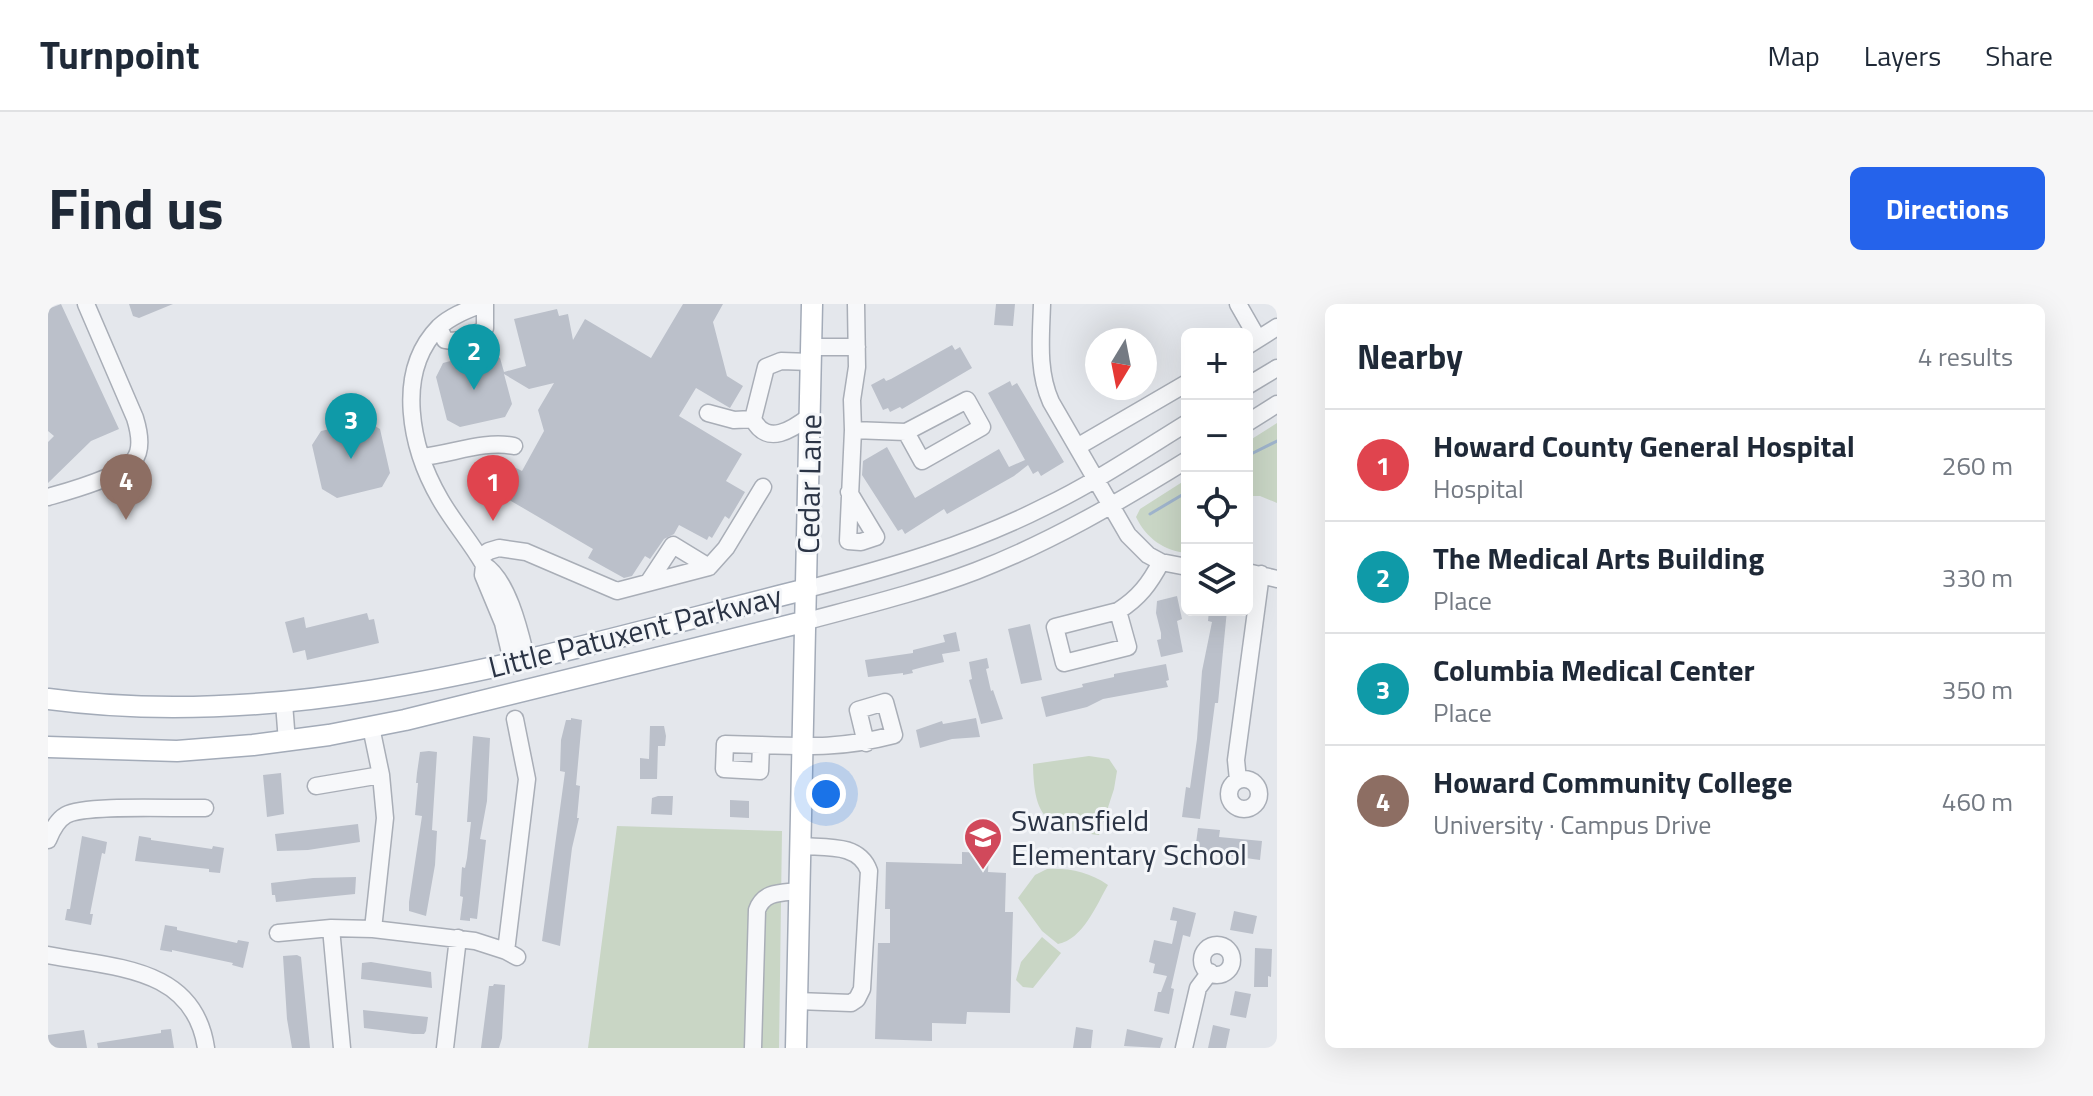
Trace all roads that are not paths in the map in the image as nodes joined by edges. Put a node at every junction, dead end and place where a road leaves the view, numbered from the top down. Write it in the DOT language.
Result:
graph roads {
  1 [pos="86,304"];
  2 [pos="483,304"];
  3 [pos="812,304"];
  4 [pos="856,304"];
  5 [pos="1042,304"];
  6 [pos="1238,304"];
  7 [pos="1277,327"];
  8 [pos="439,328"];
  9 [pos="1247,328"];
  10 [pos="1253,342"];
  11 [pos="857,347"];
  12 [pos="811,355"];
  13 [pos="1277,368"];
  14 [pos="1253,382"];
  15 [pos="1181,386"];
  16 [pos="1277,404"];
  17 [pos="708,413"];
  18 [pos="810,416"];
  19 [pos="753,419"];
  20 [pos="1253,419"];
  21 [pos="1181,427"];
  22 [pos="853,430"];
  23 [pos="906,432"];
  24 [pos="514,446"];
  25 [pos="1077,447"];
  26 [pos="422,457"];
  27 [pos="1181,464"];
  28 [pos="1095,479"];
  29 [pos="763,487"];
  30 [pos="849,492"];
  31 [pos="48,497"];
  32 [pos="1112,506"];
  33 [pos="482,561"];
  34 [pos="1161,562"];
  35 [pos="1181,566"];
  36 [pos="709,567"];
  37 [pos="1262,575"];
  38 [pos="648,583"];
  39 [pos="807,589"];
  40 [pos="1118,611"];
  41 [pos="807,621"];
  42 [pos="518,661"];
  43 [pos="526,690"];
  44 [pos="48,699"];
  45 [pos="284,703"];
  46 [pos="515,719"];
  47 [pos="371,727"];
  48 [pos="287,742"];
  49 [pos="866,743"];
  50 [pos="761,745"];
  51 [pos="804,746"];
  52 [pos="48,747"];
  53 [pos="381,775"];
  54 [pos="1238,780"];
  55 [pos="316,786"];
  56 [pos="205,808"];
  57 [pos="48,840"];
  58 [pos="801,846"];
  59 [pos="799,891"];
  60 [pos="331,928"];
  61 [pos="373,929"];
  62 [pos="278,933"];
  63 [pos="458,938"];
  64 [pos="48,955"];
  65 [pos="1210,972"];
  66 [pos="797,1001"];
  67 [pos="206,1048"];
  68 [pos="342,1048"];
  69 [pos="445,1048"];
  70 [pos="753,1048"];
  71 [pos="796,1048"];
  72 [pos="1184,1048"];
  1 -- 31 [label="street"];
  2 -- 8 [label="street"];
  2 -- 8 [label="street"];
  3 -- 12 [label="main road, Cedar Lane"];
  4 -- 11 [label="street"];
  5 -- 25 [label="street"];
  6 -- 9 [label="street"];
  7 -- 10 [label="street"];
  8 -- 26 [label="street"];
  11 -- 12 [label="street"];
  11 -- 22 [label="street"];
  12 -- 18 [label="main road, Cedar Lane"];
  12 -- 19 [label="street"];
  13 -- 14 [label="street"];
  15 -- 25 [label="street"];
  16 -- 20 [label="street"];
  17 -- 19 [label="street"];
  18 -- 19 [label="street"];
  18 -- 39 [label="main road, Cedar Lane"];
  21 -- 28 [label="street, Little Patuxent Parkway"];
  22 -- 23 [label="street"];
  22 -- 30 [label="street"];
  23 -- 23 [label="street"];
  24 -- 26 [label="street"];
  25 -- 28 [label="street"];
  26 -- 33 [label="street"];
  27 -- 32 [label="street, Little Patuxent Parkway"];
  28 -- 32 [label="street"];
  28 -- 39 [label="street, Little Patuxent Parkway"];
  29 -- 36 [label="street"];
  32 -- 34 [label="street"];
  32 -- 41 [label="street, Little Patuxent Parkway"];
  33 -- 38 [label="street"];
  33 -- 42 [label="street"];
  34 -- 35 [label="street"];
  34 -- 40 [label="street"];
  36 -- 38 [label="street"];
  36 -- 38 [label="street"];
  37 -- 54 [label="street"];
  39 -- 41 [label="main road, Cedar Lane"];
  39 -- 42 [label="main road, Little Patuxent Parkway"];
  40 -- 40 [label="street"];
  41 -- 43 [label="main road, Little Patuxent Parkway"];
  41 -- 51 [label="main road, Cedar Lane"];
  42 -- 43 [label="street"];
  42 -- 45 [label="main road, Little Patuxent Parkway"];
  43 -- 47 [label="main road, Little Patuxent Parkway"];
  44 -- 45 [label="main road, Little Patuxent Parkway"];
  45 -- 48 [label="street"];
  46 -- 63 [label="street"];
  47 -- 48 [label="main road, Little Patuxent Parkway"];
  47 -- 53 [label="street"];
  48 -- 52 [label="main road, Little Patuxent Parkway"];
  49 -- 51 [label="street"];
  50 -- 51 [label="street"];
  51 -- 58 [label="main road, Cedar Lane"];
  53 -- 55 [label="street"];
  53 -- 61 [label="street"];
  56 -- 57 [label="street"];
  58 -- 59 [label="main road, Cedar Lane"];
  58 -- 66 [label="street"];
  59 -- 66 [label="main road, Cedar Lane"];
  59 -- 70 [label="street"];
  60 -- 61 [label="street"];
  60 -- 62 [label="street"];
  60 -- 68 [label="street"];
  61 -- 63 [label="street"];
  63 -- 69 [label="street"];
  64 -- 67 [label="street"];
  65 -- 72 [label="street"];
  66 -- 71 [label="main road, Cedar Lane"];
}
